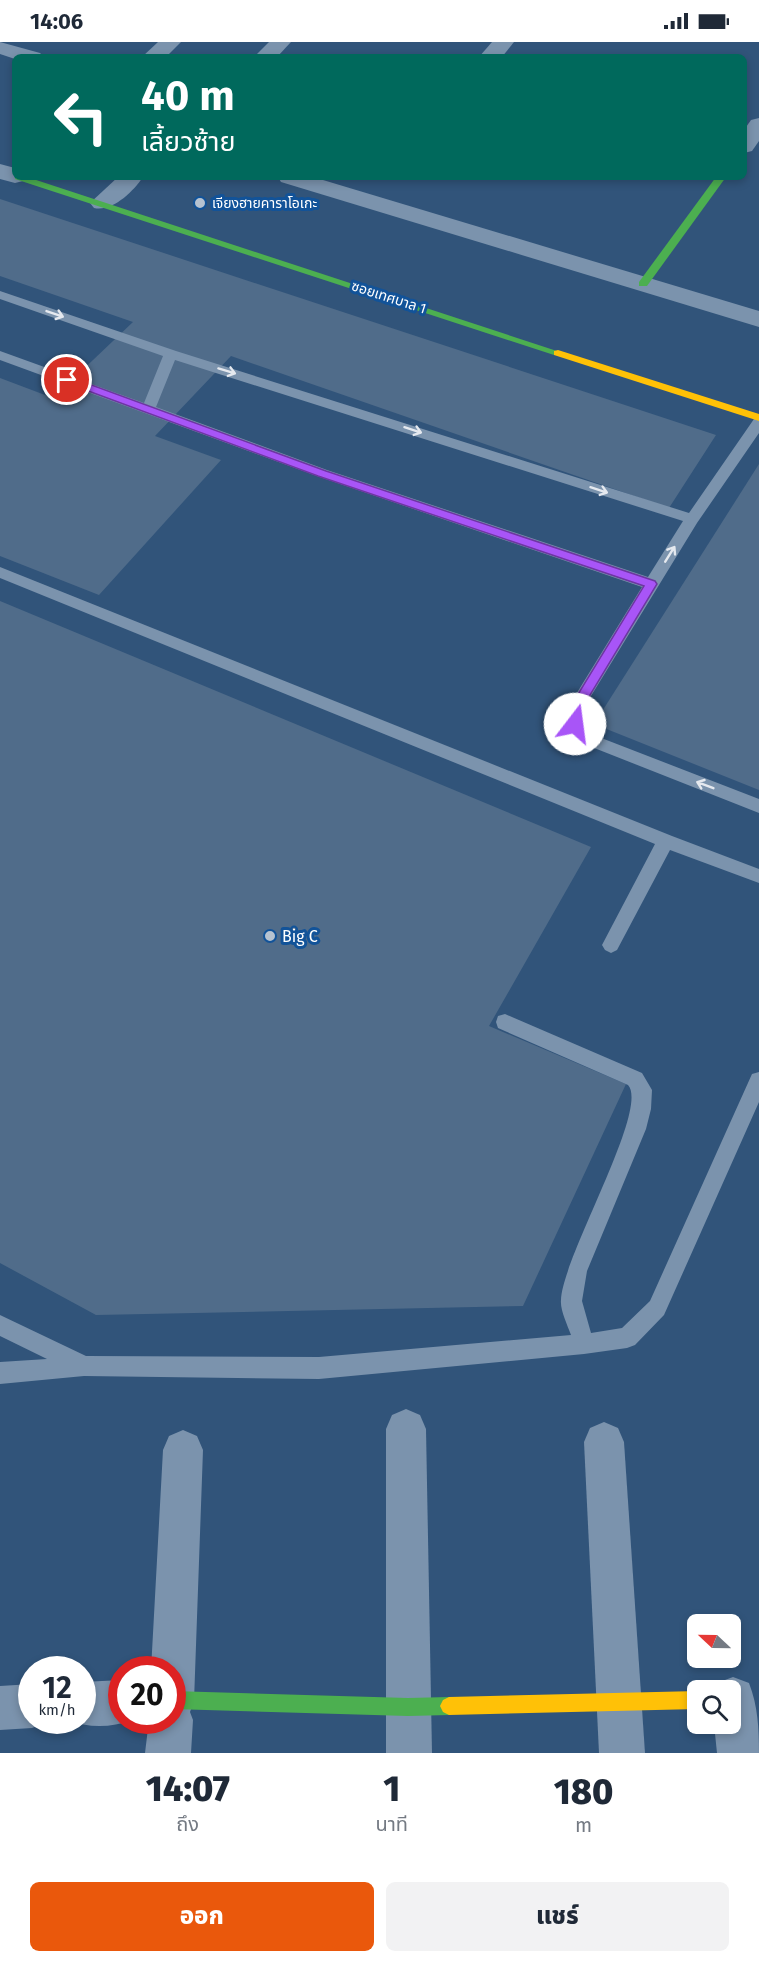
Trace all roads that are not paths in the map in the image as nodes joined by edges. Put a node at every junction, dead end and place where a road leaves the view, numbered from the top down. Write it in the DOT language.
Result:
graph roads {
  1 [pos="171,42"];
  2 [pos="281,42"];
  3 [pos="504,42"];
  4 [pos="0,48"];
  5 [pos="22,54"];
  6 [pos="157,54"];
  7 [pos="268,54"];
  8 [pos="492,54"];
  9 [pos="759,125"];
  10 [pos="747,142"];
  11 [pos="26,180"];
  12 [pos="129,180"];
  13 [pos="299,180"];
  14 [pos="373,180"];
  15 [pos="719,180"];
  16 [pos="357,197"];
  17 [pos="102,203"];
  18 [pos="643,284"];
  19 [pos="0,295"];
  20 [pos="759,319"];
  21 [pos="171,354"];
  22 [pos="0,356"];
  23 [pos="147,409"];
  24 [pos="759,418"];
  25 [pos="759,422"];
  26 [pos="692,519"];
  27 [pos="0,572"];
  28 [pos="651,584"];
  29 [pos="759,806"];
  30 [pos="666,841"];
  31 [pos="759,876"];
  32 [pos="611,945"];
  33 [pos="505,1022"];
  34 [pos="759,1080"];
  35 [pos="0,1325"];
  36 [pos="584,1344"];
  37 [pos="85,1366"];
  38 [pos="0,1372"];
  39 [pos="406,1429"];
  40 [pos="604,1442"];
  41 [pos="183,1450"];
  42 [pos="175,1656"];
  43 [pos="186,1700"];
  44 [pos="687,1700"];
  45 [pos="618,1701"];
  46 [pos="18,1707"];
  47 [pos="408,1707"];
  48 [pos="0,1708"];
  49 [pos="170,1734"];
  50 [pos="736,1734"];
  51 [pos="168,1753"];
  52 [pos="409,1753"];
  53 [pos="622,1753"];
  54 [pos="740,1753"];
  1 -- 6 [label="street"];
  2 -- 7 [label="street"];
  3 -- 8 [label="street"];
  4 -- 5 [label="street"];
  9 -- 10 [label="street"];
  11 -- 17 [label="street, ซอยเทศบาล 1"];
  12 -- 17 [label="street"];
  13 -- 16 [label="street"];
  14 -- 16 [label="street"];
  15 -- 18 [label="street"];
  16 -- 18 [label="street"];
  17 -- 24 [label="street, ซอยเทศบาล 1"];
  18 -- 20 [label="street"];
  19 -- 21 [label="lane, one-way"];
  21 -- 23 [label="lane"];
  21 -- 26 [label="lane, one-way"];
  22 -- 23 [label="lane"];
  23 -- 28 [label="lane"];
  25 -- 26 [label="lane"];
  28 -- 26 [label="lane, one-way"];
  27 -- 30 [label="lane"];
  29 -- 28 [label="lane, one-way"];
  30 -- 31 [label="lane"];
  30 -- 32 [label="lane"];
  33 -- 36 [label="lane"];
  34 -- 36 [label="lane"];
  35 -- 37 [label="lane"];
  36 -- 37 [label="lane"];
  37 -- 38 [label="lane"];
  39 -- 47 [label="street"];
  40 -- 45 [label="street"];
  41 -- 42 [label="street"];
  43 -- 47 [label="street"];
  44 -- 45 [label="street"];
  45 -- 47 [label="street"];
  45 -- 53 [label="street"];
  46 -- 48 [label="street"];
  47 -- 52 [label="street"];
  49 -- 51 [label="street"];
  50 -- 54 [label="street"];
}
